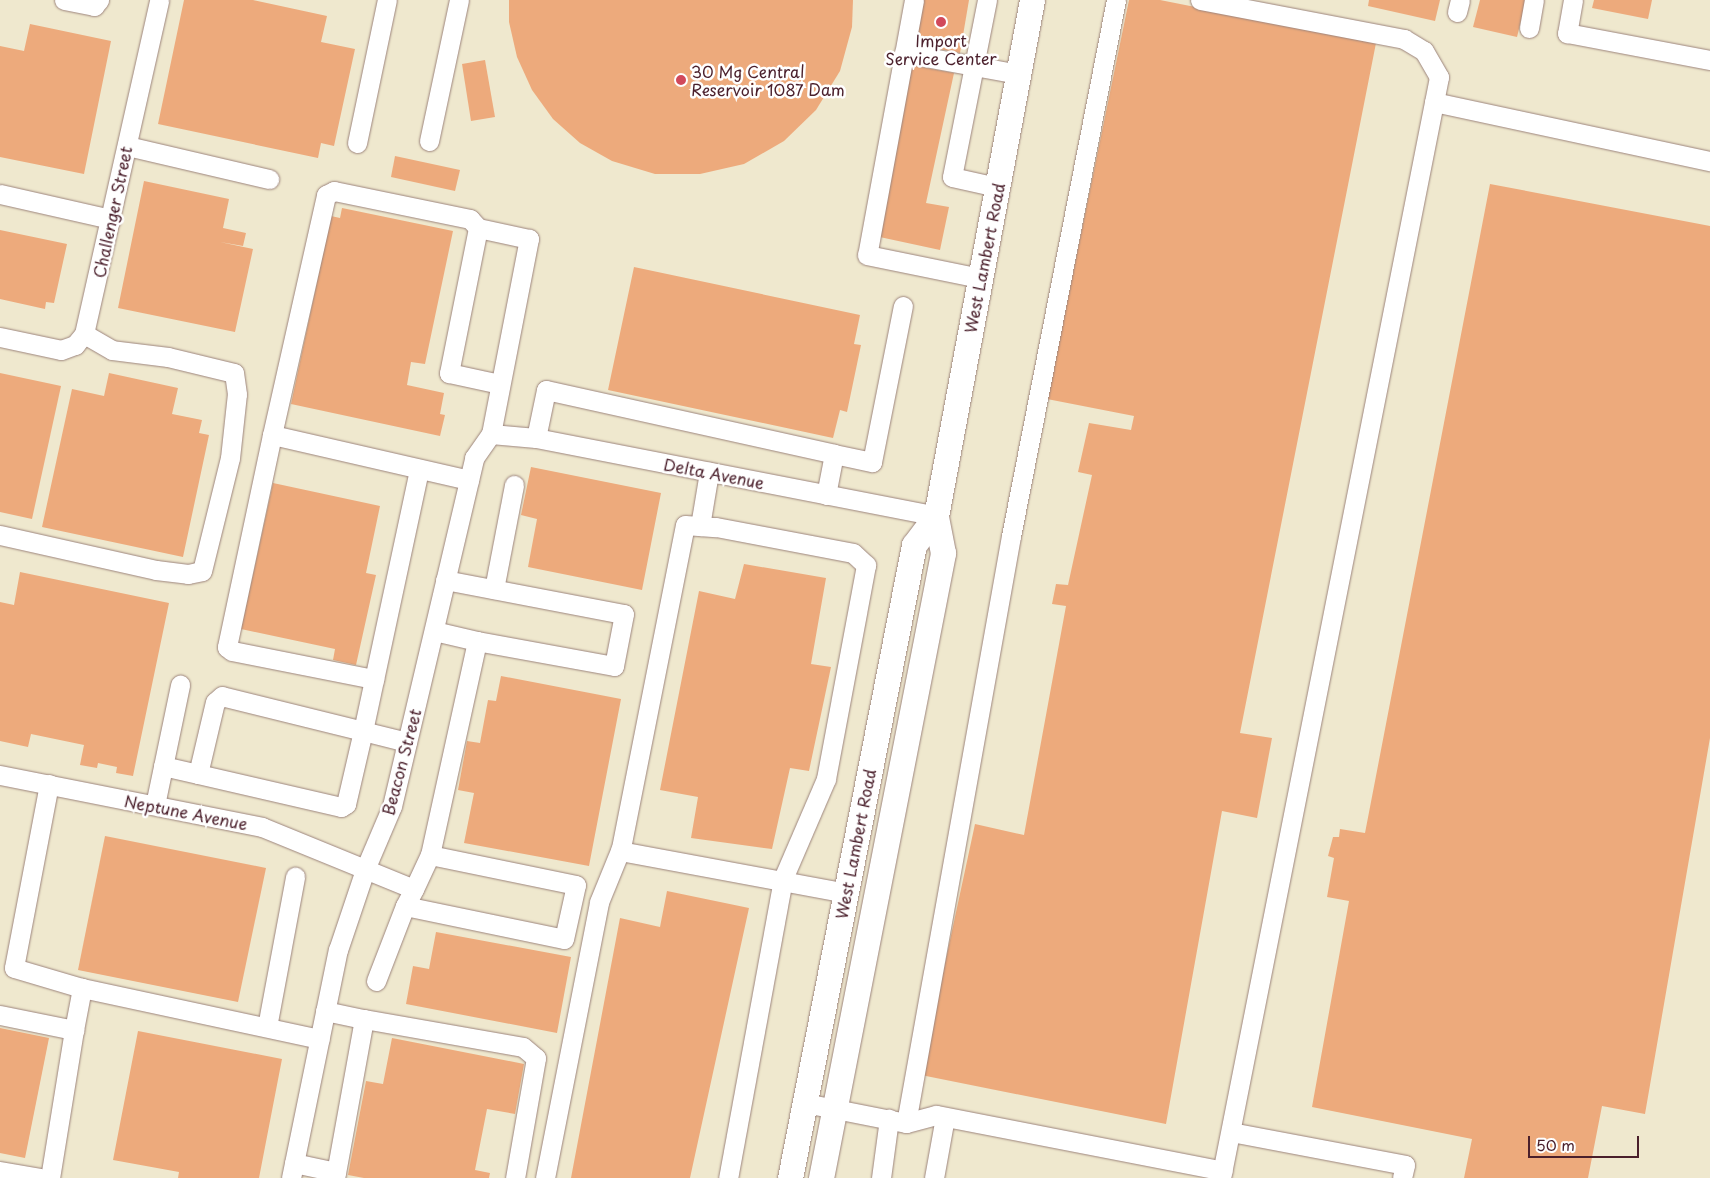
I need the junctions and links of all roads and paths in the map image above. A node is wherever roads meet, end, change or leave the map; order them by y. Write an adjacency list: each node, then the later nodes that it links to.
1 (64, 0): 2 (street)
2 (99, 0)
3 (159, 0): 21 (street, Challenger Street)
4 (387, 0): 20 (street)
5 (459, 0): 19 (street)
6 (914, 0): 14 (street)
7 (987, 0): 16 (street)
8 (1032, 0): 17 (main road, West Lambert Road)
9 (1116, 0): 77 (street)
10 (1200, 0): 18 (street)
11 (1534, 0): 13 (street)
12 (1573, 0): 15 (street)
13 (1528, 28)
14 (904, 53): 16 (street); 28 (street)
15 (1710, 60)
16 (974, 66): 17 (street); 24 (street)
17 (1018, 74): 24 (main road, West Lambert Road)
18 (1434, 102): 22 (street); 78 (street)
19 (429, 141)
20 (357, 143)
21 (127, 146): 23 (street); 26 (street, Challenger Street)
22 (1710, 161)
23 (269, 179)
24 (998, 187): 28 (main road, West Lambert Road)
25 (0, 194): 26 (street)
26 (111, 219): 30 (street, Challenger Street)
27 (478, 228): 32 (street); 32 (street); 34 (street)
28 (980, 278): 42 (main road, West Lambert Road)
29 (903, 306): 36 (street)
30 (84, 334): 31 (street); 44 (street)
31 (0, 338)
32 (500, 384): 33 (street)
33 (491, 434): 35 (street, Delta Avenue); 39 (street, Beacon Street)
34 (272, 435): 37 (street); 49 (street)
35 (536, 438): 36 (street); 38 (street, Delta Avenue)
36 (834, 454): 41 (street)
37 (418, 469): 39 (street); 49 (street)
38 (709, 472): 41 (street, Delta Avenue); 43 (street)
39 (469, 480): 45 (street, Beacon Street)
40 (514, 485): 46 (street)
41 (826, 495): 42 (street, Delta Avenue)
42 (936, 516): 64 (main road, West Lambert Road); 75 (main road, West Lambert Road)
43 (700, 526): 58 (street); 62 (street)
44 (0, 534)
45 (445, 580): 46 (street); 47 (street, Beacon Street)
46 (494, 589): 48 (street)
47 (434, 631): 48 (street); 52 (street, Beacon Street)
48 (477, 641): 59 (street)
49 (374, 679): 51 (street)
50 (180, 685): 53 (street)
51 (364, 731): 52 (street); 54 (street); 54 (street)
52 (408, 742): 60 (street, Beacon Street)
53 (163, 766): 54 (street); 57 (street)
54 (198, 774)
55 (0, 775): 56 (street, Neptune Avenue)
56 (49, 784): 57 (street, Neptune Avenue); 67 (street)
57 (155, 805): 60 (street, Neptune Avenue)
58 (620, 851): 62 (street); 86 (street)
59 (430, 855): 63 (street); 65 (street)
60 (366, 867): 63 (street, Neptune Avenue); 68 (street, Beacon Street)
61 (295, 877): 71 (street)
62 (783, 882): 64 (street); 87 (street)
63 (414, 889): 65 (street)
64 (846, 893): 74 (main road, West Lambert Road)
65 (405, 906): 66 (street)
66 (376, 981)
67 (82, 988): 71 (street); 72 (street)
68 (326, 1011): 70 (street); 73 (street, Beacon Street)
69 (0, 1015): 72 (street)
70 (364, 1019): 81 (street); 85 (street)
71 (267, 1027): 73 (street)
72 (74, 1030): 84 (street)
73 (320, 1039): 80 (street, Beacon Street)
74 (804, 1103): 75 (street); 88 (main road, West Lambert Road)
75 (833, 1109): 77 (street); 89 (main road, West Lambert Road)
76 (945, 1117): 77 (street); 82 (street); 91 (street)
77 (897, 1121): 90 (street)
78 (1231, 1132): 82 (street); 92 (street)
79 (0, 1171): 83 (street)
80 (292, 1171): 81 (street)
81 (336, 1175)
82 (1222, 1175)
83 (39, 1178)
84 (50, 1178)
85 (516, 1178)
86 (545, 1178)
87 (728, 1178)
88 (790, 1178)
89 (821, 1178)
90 (881, 1178)
91 (934, 1178)
92 (1402, 1178)

